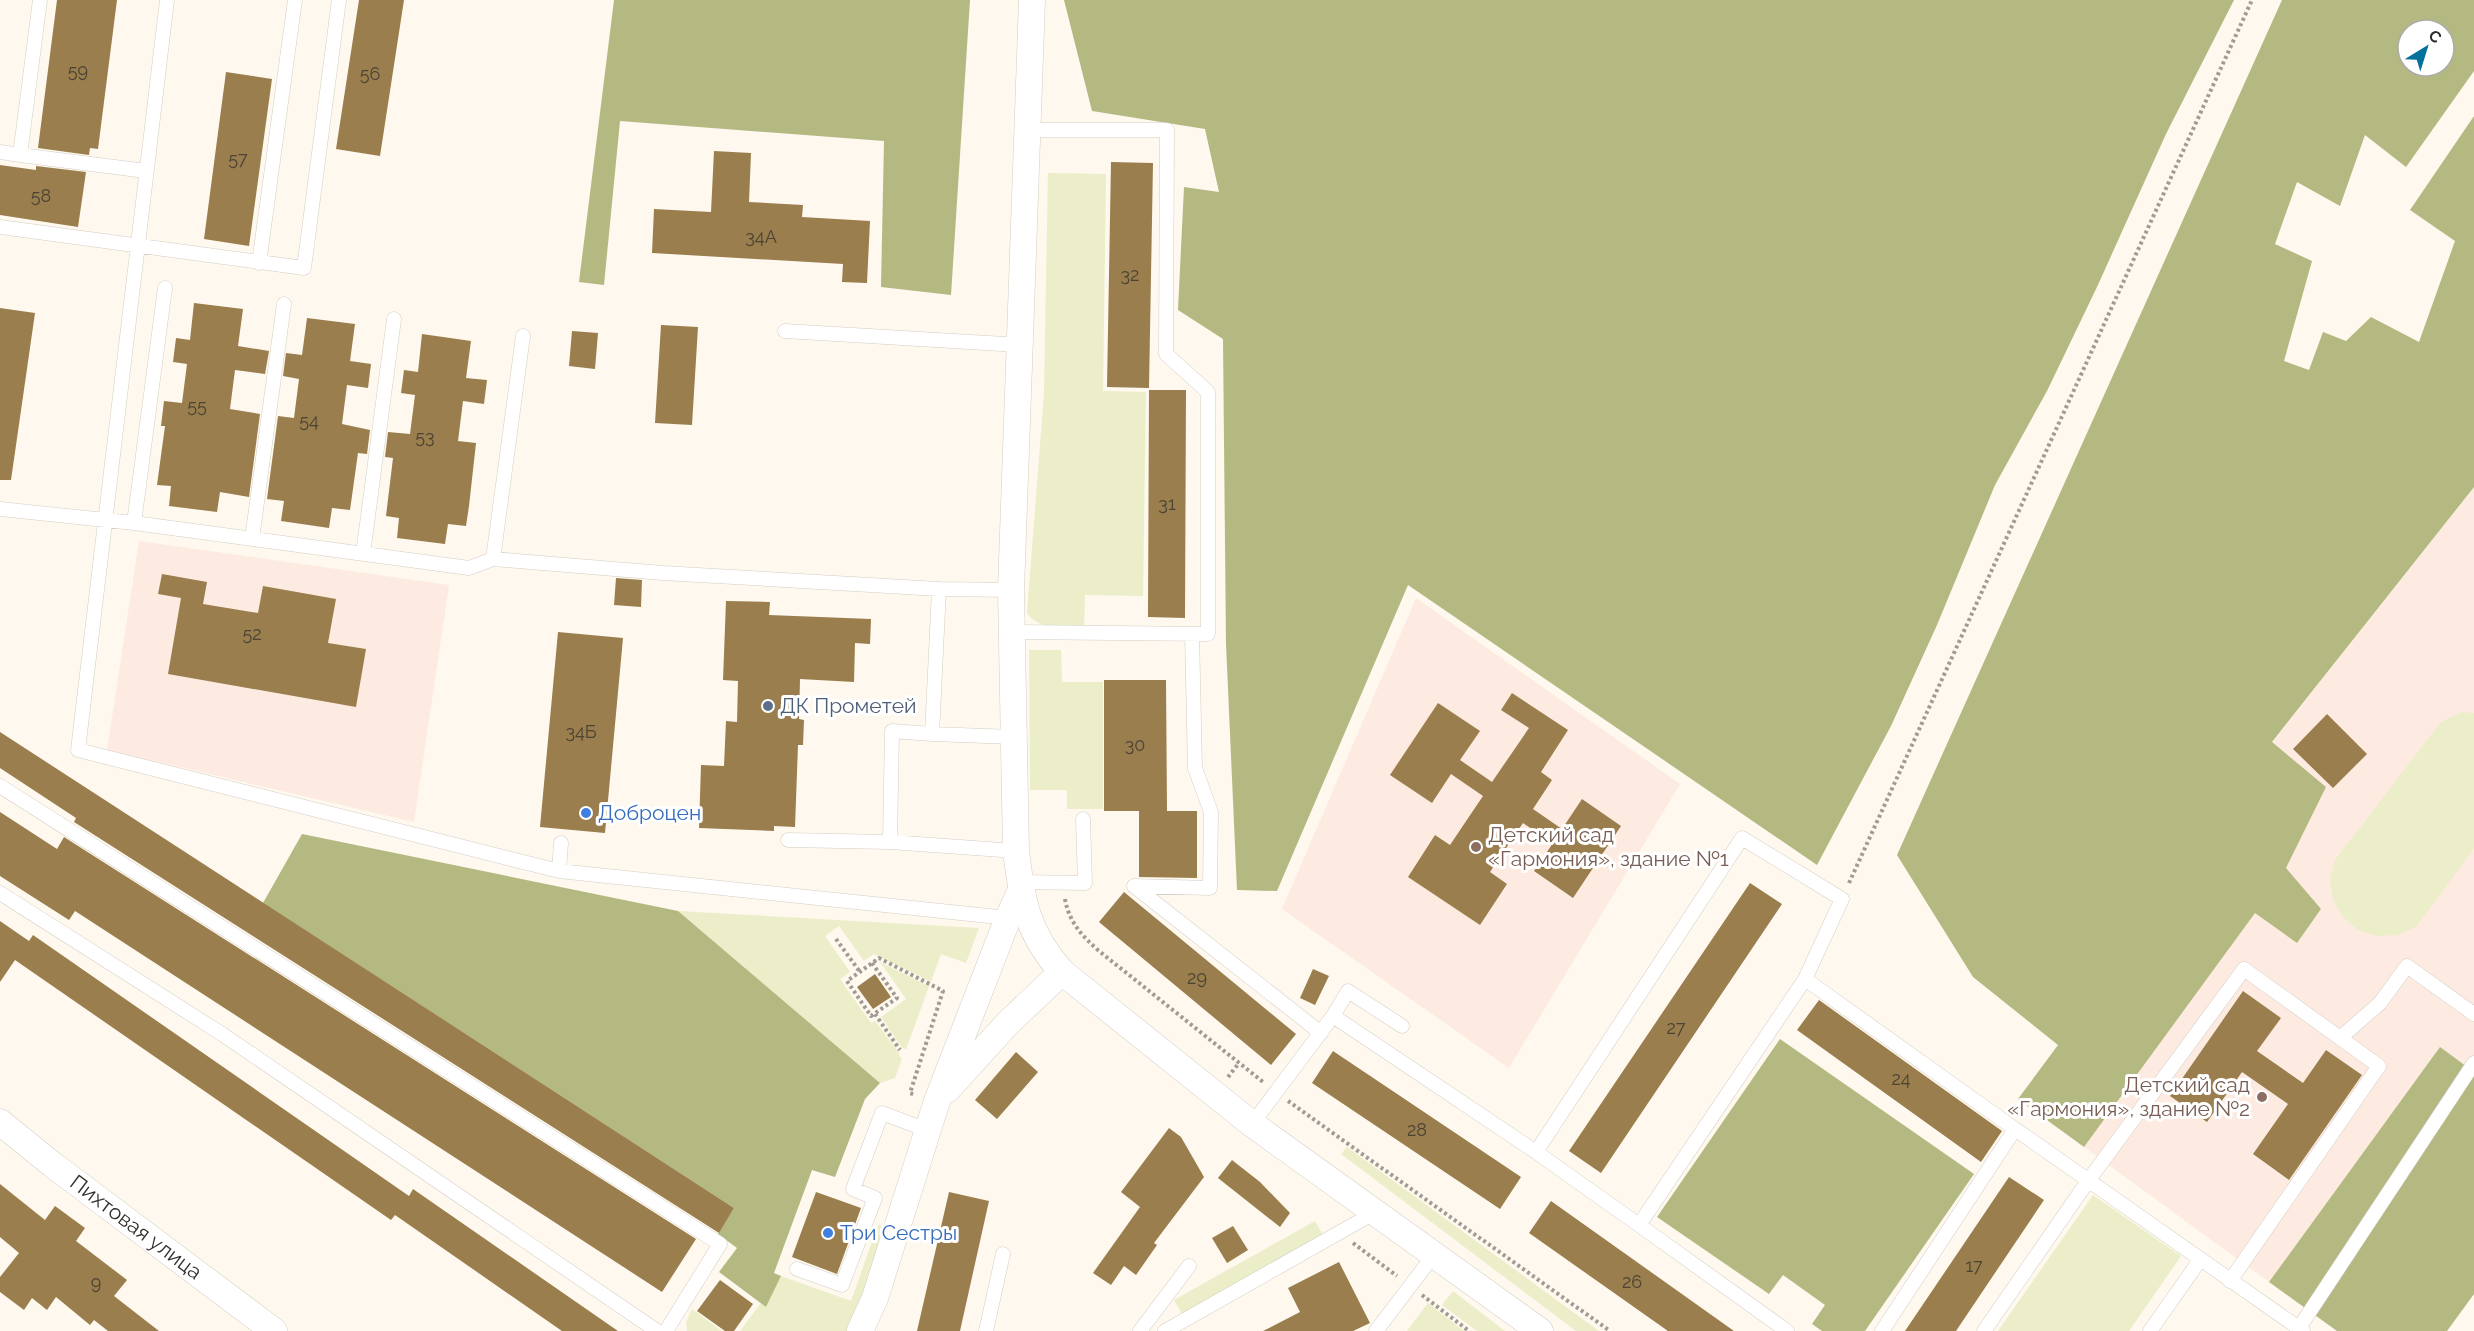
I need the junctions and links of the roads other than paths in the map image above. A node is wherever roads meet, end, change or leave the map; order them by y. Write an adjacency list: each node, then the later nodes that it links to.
1 (40, 0): 8 (lane)
2 (167, 0): 9 (lane)
3 (295, 0): 12 (lane)
4 (339, 0): 12 (lane)
5 (1032, 0): 6 (street)
6 (1028, 130): 18 (street); 28 (lane)
7 (0, 152): 8 (lane)
8 (20, 155): 9 (lane)
9 (146, 171): 11 (lane)
10 (0, 227): 11 (lane)
11 (137, 246): 12 (lane); 20 (lane)
12 (259, 263)
13 (165, 288): 21 (lane)
14 (284, 304): 22 (lane)
15 (394, 319): 23 (lane)
16 (785, 331): 18 (lane)
17 (523, 336): 24 (lane)
18 (1020, 345): 26 (street)
19 (0, 509): 20 (lane)
20 (104, 521): 21 (lane); 37 (lane)
21 (134, 523): 22 (lane)
22 (252, 539): 23 (lane)
23 (363, 554): 24 (lane)
24 (493, 559): 25 (lane)
25 (939, 589): 26 (lane); 29 (lane)
26 (1011, 590): 27 (street)
27 (1012, 632): 28 (lane); 30 (street)
28 (1192, 634): 46 (lane)
29 (932, 734): 30 (lane); 34 (lane)
30 (1014, 737): 36 (street)
31 (0, 786): 67 (lane)
32 (1083, 819): 38 (lane)
33 (788, 840): 34 (lane)
34 (890, 842): 36 (lane)
35 (561, 843): 37 (lane)
36 (1016, 851): 38 (street)
37 (559, 871): 40 (lane)
38 (1021, 886): 40 (street); 41 (street)
39 (0, 893): 66 (lane)
40 (1008, 918): 49 (street)
41 (1062, 972): 49 (street); 51 (street)
42 (1805, 979): 52 (lane); 54 (lane); 57 (lane)
43 (2474, 1014): 47 (lane)
44 (1333, 1016): 45 (lane); 46 (lane); 54 (lane)
45 (1402, 1026)
46 (1320, 1034): 51 (lane)
47 (2340, 1038): 55 (lane); 63 (lane)
48 (2474, 1063): 64 (lane)
49 (936, 1101): 53 (street)
50 (0, 1122): 65 (street, Пихтовая улица)
51 (1252, 1124): 56 (street)
52 (2015, 1129): 55 (lane); 75 (lane)
53 (927, 1130): 62 (lane); 68 (street)
54 (1536, 1152): 57 (lane)
55 (2088, 1181): 60 (lane); 76 (lane)
56 (1374, 1213): 59 (street); 71 (lane)
57 (1639, 1225): 74 (lane)
58 (1003, 1254): 69 (lane)
59 (1434, 1256): 72 (lane); 73 (street)
60 (2200, 1260): 63 (lane); 77 (lane)
61 (1189, 1266): 70 (lane)
62 (798, 1269)
63 (2230, 1281): 64 (lane)
64 (2299, 1330)
65 (274, 1331)
66 (657, 1331)
67 (666, 1331)
68 (860, 1331)
69 (986, 1331)
70 (1140, 1331)
71 (1165, 1331)
72 (1376, 1331)
73 (1540, 1331)
74 (1787, 1331)
75 (1882, 1331)
76 (1984, 1331)
77 (2150, 1331)

